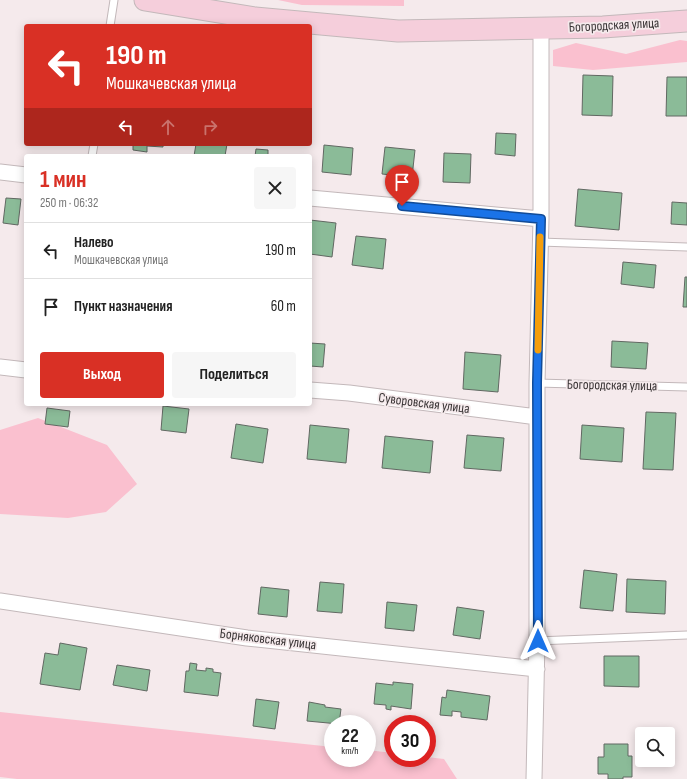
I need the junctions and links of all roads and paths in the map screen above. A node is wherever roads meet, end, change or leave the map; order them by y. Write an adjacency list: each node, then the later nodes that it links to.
1 (114, 0): 4 (lane)
2 (145, 0): 5 (street, Богородская улица)
3 (687, 21): 5 (street, Богородская улица)
4 (110, 24)
5 (541, 28): 9 (street)
6 (0, 172): 7 (street)
7 (24, 175)
8 (312, 198): 9 (street)
9 (541, 219): 10 (street)
10 (540, 242): 11 (lane); 14 (street)
11 (687, 247)
12 (0, 366): 13 (street)
13 (24, 370)
14 (537, 383): 15 (lane, Богородская улица); 17 (street)
15 (687, 387)
16 (312, 390): 17 (street, Суворовская улица)
17 (537, 417): 20 (street)
18 (0, 601): 21 (street, Борняковская улица)
19 (687, 635): 20 (lane)
20 (538, 641): 21 (street)
21 (537, 669): 22 (street)
22 (534, 779)

